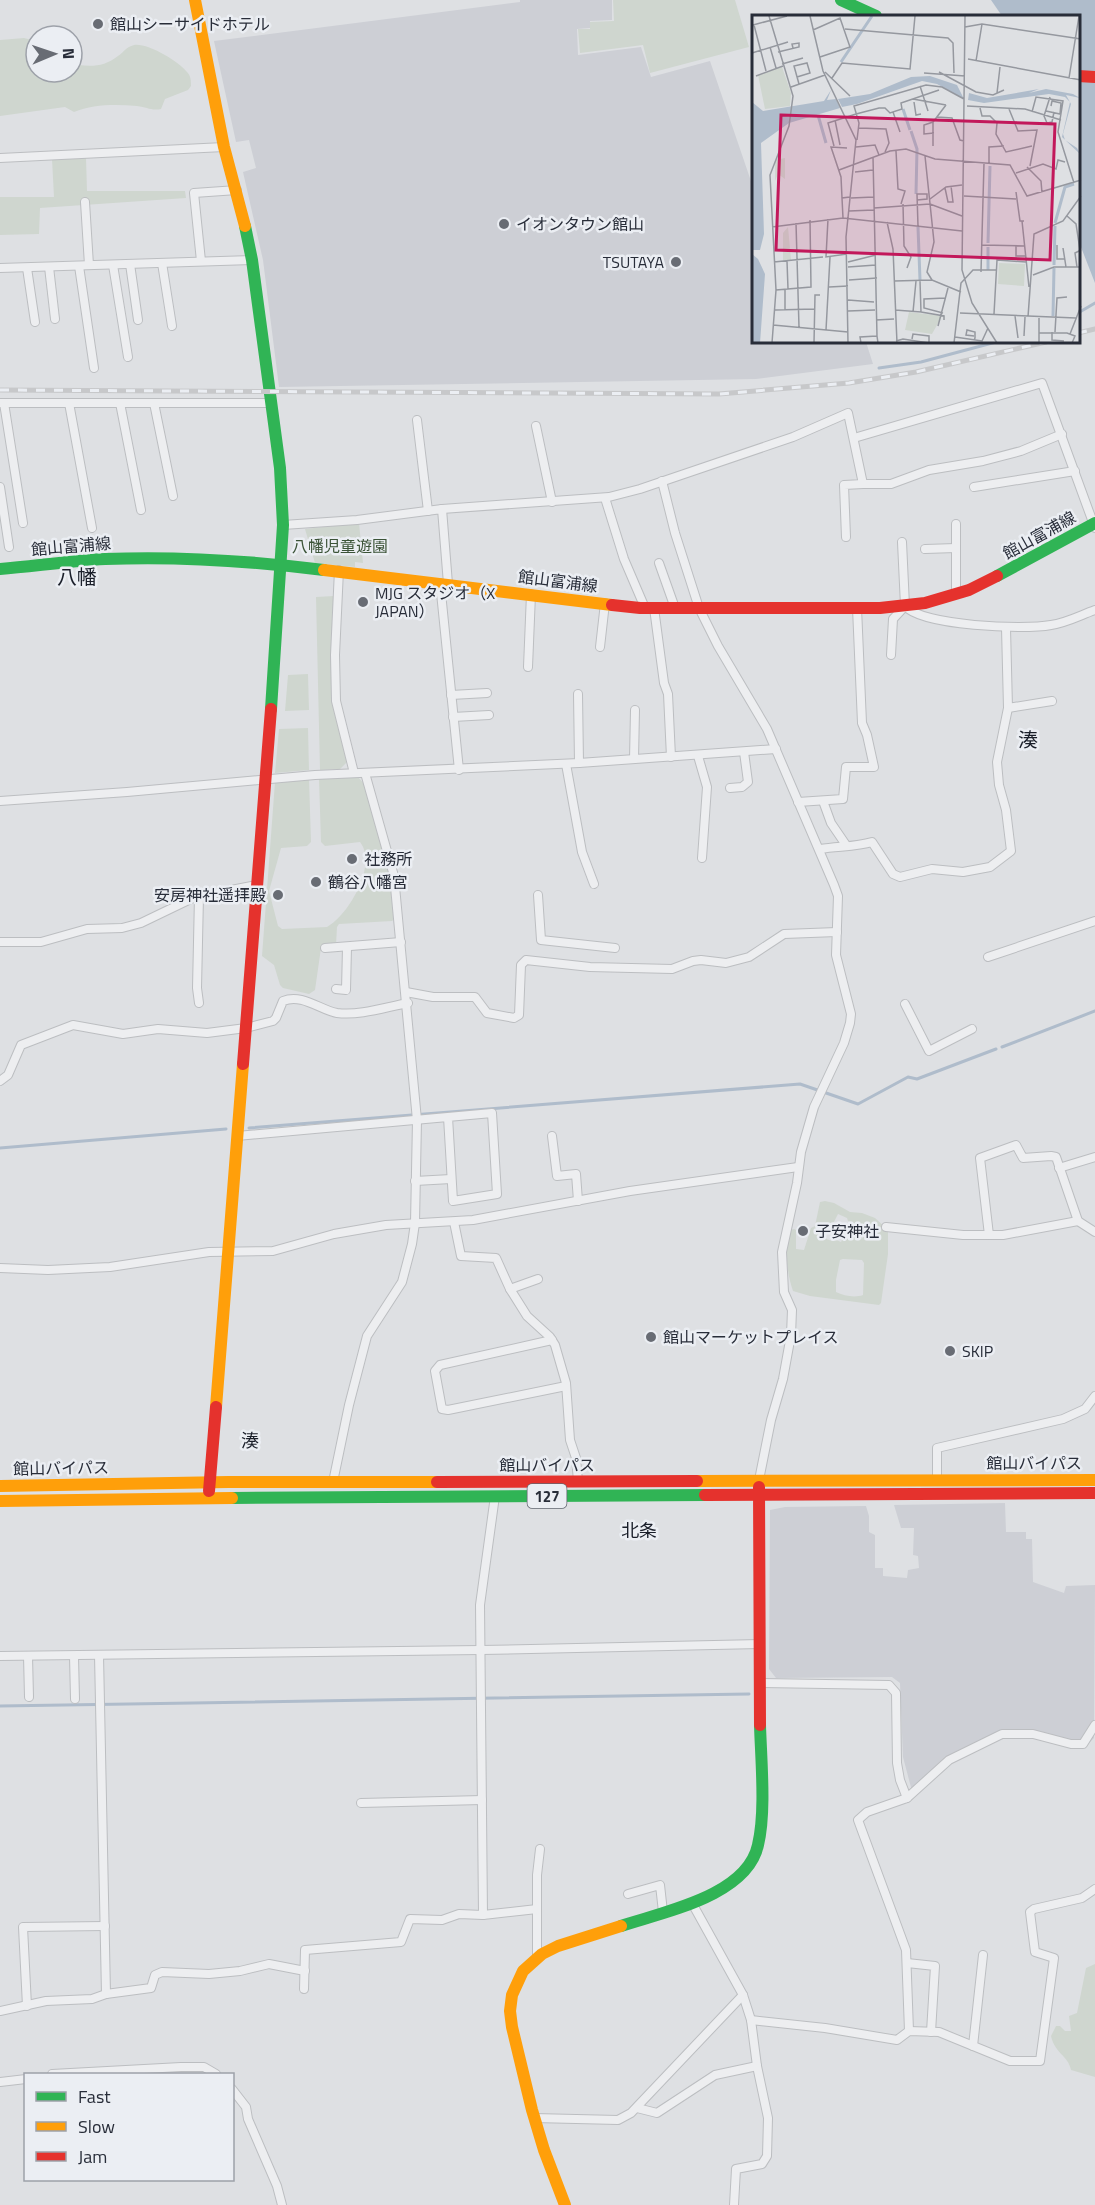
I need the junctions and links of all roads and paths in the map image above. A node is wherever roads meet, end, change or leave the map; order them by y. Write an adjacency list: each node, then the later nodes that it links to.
1 (195, 0): 6 (main road)
2 (841, 0): 3 (main road)
3 (874, 15)
4 (1080, 76): 5 (main road)
5 (1095, 77)
6 (224, 147): 7 (street); 8 (main road)
7 (0, 158)
8 (237, 190): 10 (main road); 11 (street)
9 (85, 202): 14 (street)
10 (252, 260): 11 (street); 30 (main road)
11 (201, 261): 12 (street)
12 (162, 263): 13 (street); 23 (street)
13 (130, 264): 15 (street); 21 (street)
14 (89, 265): 15 (street); 16 (street)
15 (113, 265): 24 (street)
16 (79, 266): 17 (street); 25 (street)
17 (49, 267): 19 (street); 20 (street)
18 (0, 268): 19 (street)
19 (27, 268): 22 (street)
20 (55, 319)
21 (138, 320)
22 (35, 322)
23 (172, 326)
24 (128, 357)
25 (94, 368)
26 (2, 403): 27 (street); 46 (street)
27 (69, 403): 28 (street); 50 (street)
28 (120, 403): 29 (street); 43 (street)
29 (154, 403): 30 (street); 40 (street)
30 (270, 403): 48 (main road)
31 (417, 420): 45 (street)
32 (536, 426): 42 (street)
33 (1062, 434): 34 (street); 35 (street); 37 (street)
34 (854, 438): 36 (street); 37 (street)
35 (1075, 471): 39 (street); 49 (street)
36 (662, 481): 41 (street); 67 (street)
37 (863, 484): 51 (street)
38 (0, 487): 53 (street)
39 (974, 487)
40 (173, 496)
41 (605, 498): 42 (street); 65 (street)
42 (552, 502): 44 (street)
43 (141, 510)
44 (442, 510): 45 (street); 60 (street)
45 (428, 511): 48 (street)
46 (23, 523)
47 (956, 524): 54 (street)
48 (283, 525): 57 (main road)
49 (1094, 525): 62 (main road, 館山富浦線)
50 (92, 528)
51 (846, 537)
52 (902, 542): 64 (street)
53 (9, 547)
54 (956, 548): 55 (street); 62 (street)
55 (925, 549)
56 (659, 563): 66 (street)
57 (279, 564): 58 (main road, 館山富浦線); 59 (main road, 館山富浦線); 92 (main road)
58 (0, 570)
59 (339, 570): 60 (main road, 館山富浦線); 90 (street)
60 (444, 584): 61 (main road, 館山富浦線); 76 (street)
61 (531, 594): 63 (main road, 館山富浦線); 73 (street)
62 (956, 594): 64 (main road, 館山富浦線)
63 (605, 603): 65 (main road, 館山富浦線); 71 (street)
64 (904, 606): 68 (main road, 館山富浦線); 70 (street); 72 (street)
65 (649, 608): 66 (main road, 館山富浦線); 85 (street)
66 (675, 608): 67 (main road, 館山富浦線)
67 (699, 608): 68 (main road, 館山富浦線); 82 (street)
68 (857, 608): 95 (street)
69 (1094, 612): 70 (street)
70 (1006, 628): 78 (street)
71 (600, 647)
72 (891, 655)
73 (528, 667)
74 (487, 693): 76 (street)
75 (578, 694): 87 (street)
76 (451, 695): 81 (street)
77 (1052, 701): 78 (street)
78 (1008, 708): 97 (street)
79 (635, 710): 86 (street)
80 (489, 715): 81 (street)
81 (453, 717): 89 (street)
82 (776, 749): 83 (street); 96 (street)
83 (744, 752): 84 (street); 93 (street)
84 (698, 756): 85 (street); 99 (street)
85 (671, 757): 86 (street)
86 (634, 759): 87 (street)
87 (579, 763): 88 (street)
88 (566, 764): 89 (street); 100 (street)
89 (459, 770): 91 (street)
90 (354, 773): 91 (street); 92 (street)
91 (365, 773): 107 (street)
92 (266, 779): 94 (street); 101 (main road)
93 (730, 788)
94 (0, 801)
95 (823, 801): 96 (street); 97 (street)
96 (798, 802): 98 (street)
97 (846, 845): 98 (street)
98 (820, 849): 105 (street)
99 (702, 858)
100 (594, 884)
101 (257, 885): 103 (street); 117 (main road)
102 (537, 895): 110 (street)
103 (199, 897): 106 (street); 114 (street)
104 (1095, 921): 111 (street)
105 (837, 932): 113 (street); 125 (street)
106 (0, 942)
107 (401, 942): 108 (street); 113 (street)
108 (347, 947): 109 (street); 112 (street)
109 (325, 948)
110 (615, 948)
111 (988, 957)
112 (336, 989)
113 (406, 992): 115 (street)
114 (199, 1003)
115 (408, 1003): 117 (street); 120 (street)
116 (905, 1004): 118 (street)
117 (246, 1028): 119 (street); 122 (main road)
118 (972, 1029)
119 (0, 1082)
120 (417, 1116): 121 (street); 122 (street); 128 (street)
121 (448, 1117): 127 (street); 127 (street)
122 (237, 1136): 136 (main road)
123 (552, 1136): 129 (street)
124 (1095, 1157): 126 (street)
125 (798, 1167): 129 (street); 144 (street)
126 (1059, 1168): 130 (street); 135 (street)
127 (451, 1179): 128 (street)
128 (415, 1181): 132 (street)
129 (578, 1201): 131 (street)
130 (1078, 1221): 134 (street); 135 (street)
131 (454, 1222): 132 (street); 139 (street)
132 (415, 1223): 136 (street); 147 (street)
133 (886, 1227): 135 (street)
134 (1095, 1232)
135 (989, 1235)
136 (227, 1251): 137 (street); 148 (main road)
137 (0, 1268)
138 (538, 1279): 139 (street)
139 (510, 1288): 140 (street)
140 (552, 1340): 141 (street); 141 (street)
141 (566, 1386): 146 (street)
142 (1095, 1396): 143 (street)
143 (937, 1479): 144 (main road, 館山バイパス / 127); 145 (main road, 館山バイパス / 127)
144 (759, 1480): 146 (main road, 館山バイパス / 127); 152 (main road)
145 (1095, 1480)
146 (578, 1481): 147 (main road, 館山バイパス / 127)
147 (333, 1482): 148 (main road, 館山バイパス / 127)
148 (209, 1483): 149 (main road, 館山バイパス / 127); 153 (main road)
149 (0, 1486)
150 (1095, 1493): 152 (main road, 館山バイパス / 127)
151 (495, 1496): 152 (main road, 館山バイパス / 127); 153 (main road, 館山バイパス / 127); 156 (street)
152 (760, 1496): 155 (main road)
153 (209, 1498): 154 (main road, 館山バイパス / 127)
154 (0, 1501)
155 (760, 1644): 156 (street); 161 (main road)
156 (481, 1650): 157 (street); 166 (street)
157 (99, 1655): 160 (street); 175 (street)
158 (0, 1656): 159 (street)
159 (28, 1656): 160 (street); 162 (street)
160 (74, 1656): 163 (street)
161 (759, 1683): 165 (street); 171 (main road)
162 (29, 1697)
163 (75, 1699)
164 (1095, 1725): 165 (street)
165 (907, 1798): 178 (street)
166 (482, 1800): 167 (street); 174 (street)
167 (361, 1803)
168 (540, 1849): 172 (street)
169 (1095, 1889): 188 (street)
170 (628, 1894): 173 (street)
171 (692, 1903): 173 (main road); 182 (street)
172 (537, 1909): 174 (street); 177 (street)
173 (663, 1912): 177 (main road)
174 (483, 1915): 179 (street)
175 (105, 1926): 181 (street); 183 (street)
176 (984, 1955): 188 (street)
177 (537, 1957): 196 (main road)
178 (907, 1963): 186 (street); 187 (street)
179 (305, 1971): 180 (street); 181 (street)
180 (304, 1989)
181 (106, 1994): 183 (street)
182 (743, 1995): 185 (street); 195 (street)
183 (27, 2006): 184 (street)
184 (0, 2010)
185 (751, 2020): 186 (street); 189 (street)
186 (909, 2031): 187 (street)
187 (931, 2032): 188 (street)
188 (973, 2046)
189 (757, 2066): 195 (street); 199 (street)
190 (70, 2073): 191 (street)
191 (214, 2073)
192 (24, 2079): 193 (street)
193 (0, 2082)
194 (234, 2092): 197 (street)
195 (637, 2108): 196 (street)
196 (534, 2118): 198 (main road)
197 (282, 2205)
198 (565, 2205)
199 (734, 2205)

